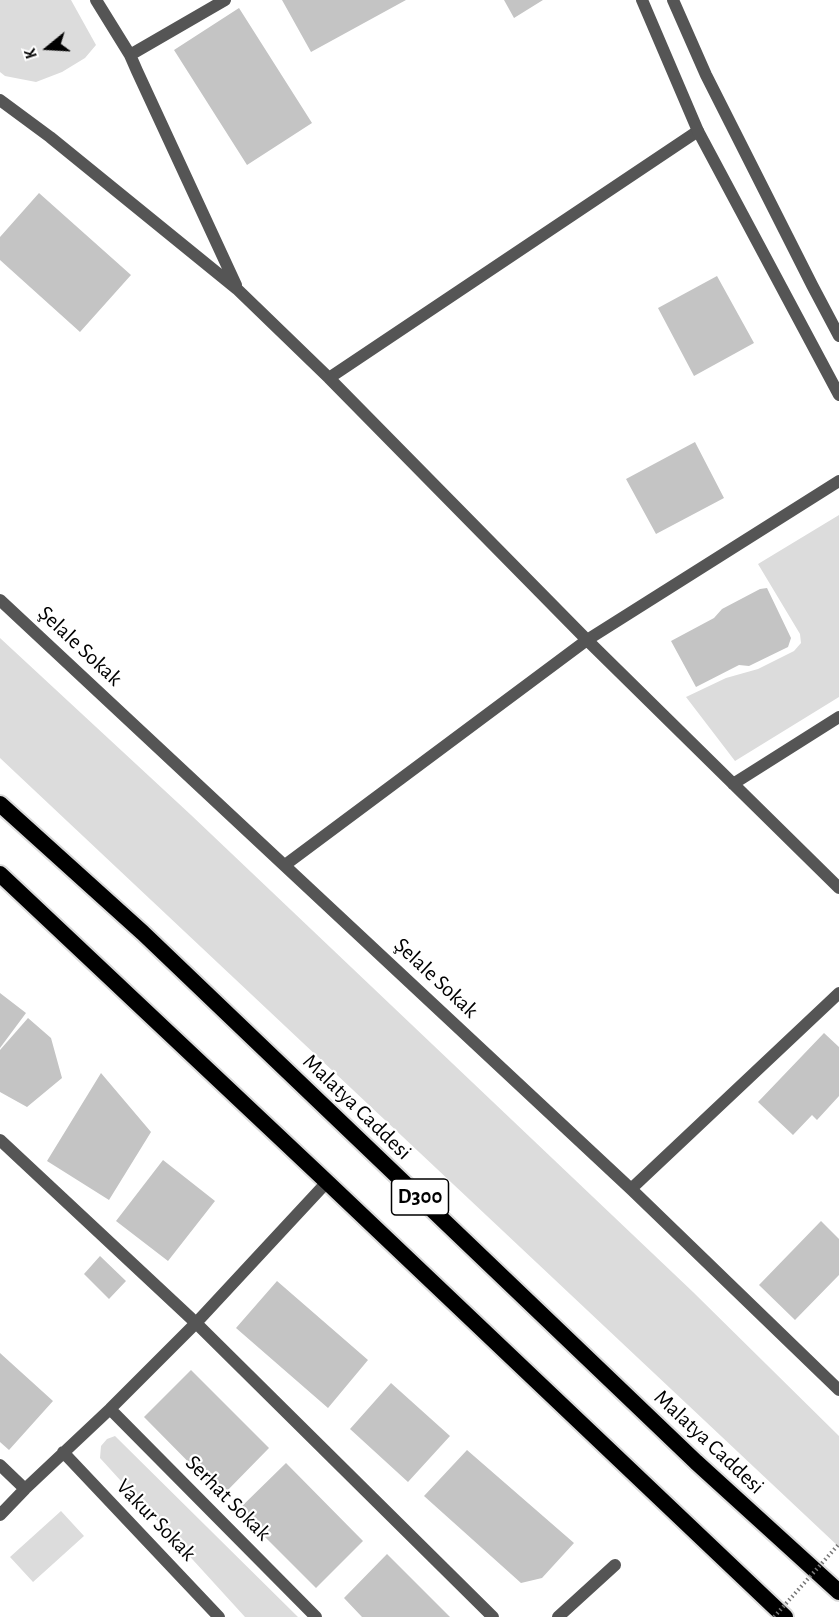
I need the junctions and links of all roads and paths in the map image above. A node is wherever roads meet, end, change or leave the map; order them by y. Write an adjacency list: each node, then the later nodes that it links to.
1 (96, 0): 5 (street)
2 (225, 0): 5 (street)
3 (642, 0): 7 (street)
4 (673, 0): 9 (street)
5 (130, 55): 8 (street)
6 (0, 100): 8 (street)
7 (698, 131): 10 (street); 11 (street)
8 (237, 289): 10 (street)
9 (839, 336)
10 (329, 378): 14 (street)
11 (839, 395)
12 (839, 481): 14 (street)
13 (0, 600): 18 (street, Şelale Sokak)
14 (587, 640): 16 (street); 18 (street)
15 (839, 717): 16 (street)
16 (733, 784): 20 (street)
17 (0, 804): 34 (highway, Malatya Caddesi / D300)
18 (285, 865): 24 (street, Şelale Sokak)
19 (0, 874): 23 (highway, D300)
20 (839, 888)
21 (839, 993): 24 (street)
22 (0, 1140): 25 (street)
23 (327, 1182): 25 (street); 40 (highway, D300)
24 (631, 1189): 26 (street, Şelale Sokak)
25 (196, 1323): 27 (street); 37 (street)
26 (839, 1390)
27 (110, 1408): 28 (street); 36 (street, Serhat Sokak)
28 (63, 1452): 30 (street); 35 (street, Vakur Sokak)
29 (0, 1465): 30 (street)
30 (25, 1489): 31 (street)
31 (0, 1515)
32 (839, 1544): 39 (path, bridge)
33 (615, 1565): 38 (street)
34 (839, 1592)
35 (219, 1617)
36 (316, 1617)
37 (493, 1617)
38 (558, 1617)
39 (774, 1617)
40 (785, 1617)

